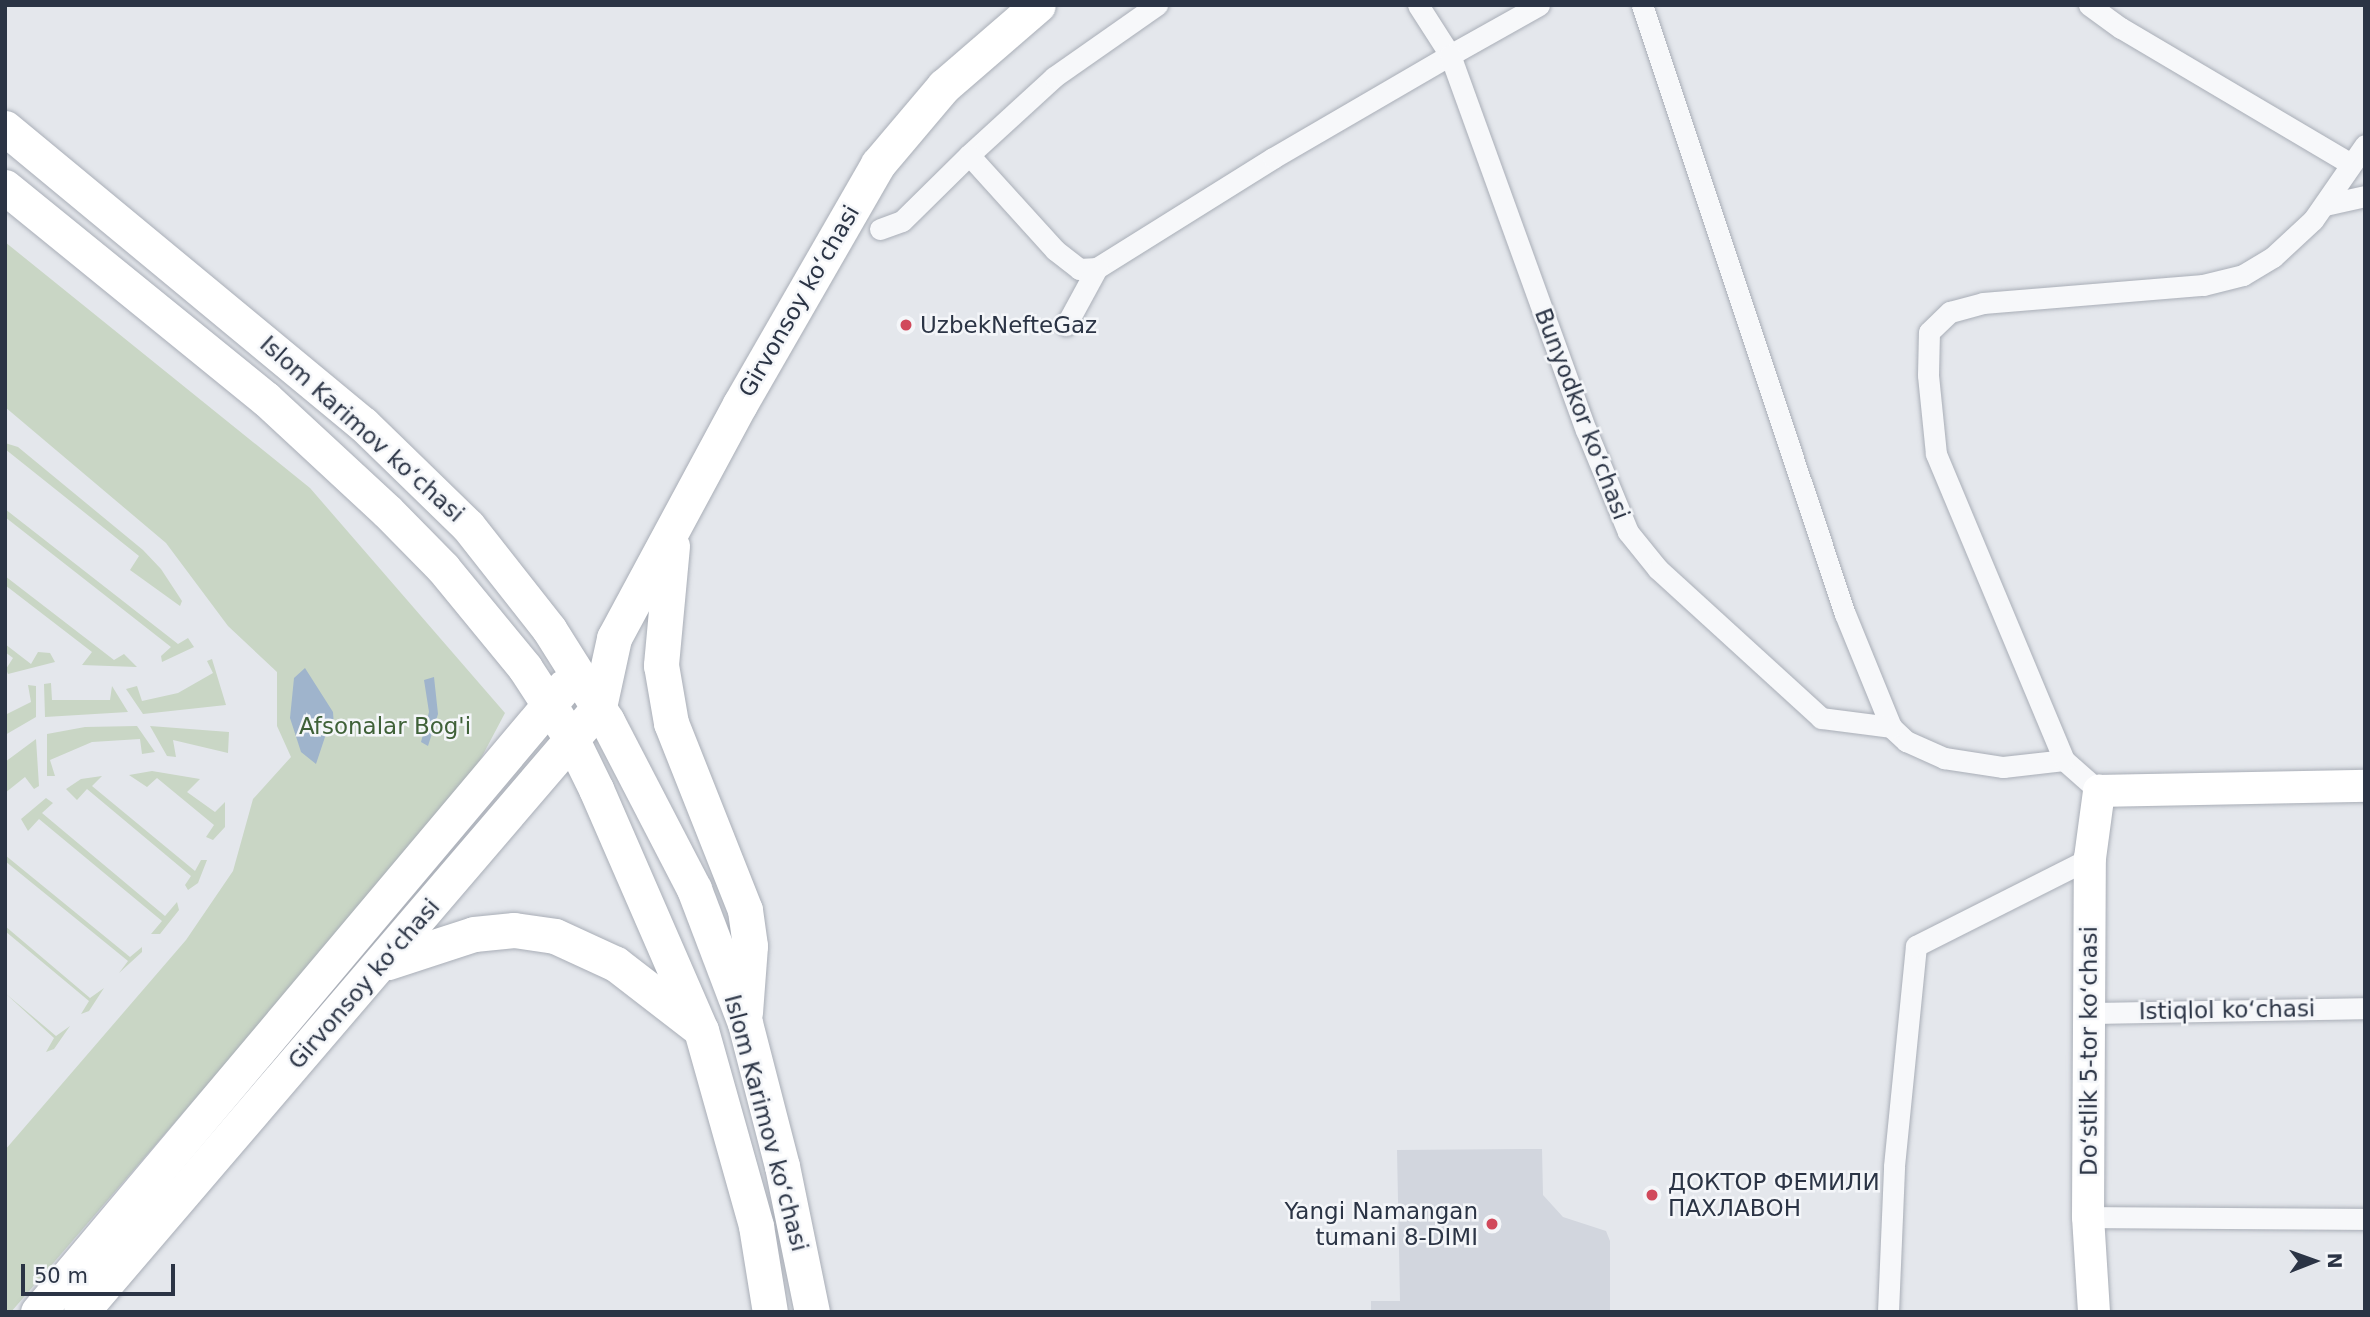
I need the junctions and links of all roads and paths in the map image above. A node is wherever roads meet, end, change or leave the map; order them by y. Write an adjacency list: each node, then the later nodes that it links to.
1 (1038, 5): 18 (main road, Girvonsoy koʻchasi)
2 (1157, 5): 10 (street)
3 (1418, 5): 7 (street, Bunyodkor koʻchasi)
4 (1539, 5): 7 (street)
5 (1642, 5): 23 (street)
6 (2090, 5): 11 (street)
7 (1450, 55): 16 (street); 23 (street, Bunyodkor koʻchasi)
8 (5, 128): 20 (main road, Islom Karimov koʻchasi)
9 (2365, 145): 11 (street)
10 (969, 155): 15 (street); 16 (street)
11 (2349, 163): 14 (street)
12 (5, 187): 21 (main road, Islom Karimov koʻchasi)
13 (2365, 196): 14 (street)
14 (2325, 205): 25 (street)
15 (880, 229)
16 (1097, 268): 17 (street)
17 (1066, 325)
18 (674, 526): 19 (main road, Girvonsoy koʻchasi); 32 (main road)
19 (614, 638): 20 (main road, Girvonsoy koʻchasi); 22 (main road, Girvonsoy koʻchasi)
20 (576, 671): 21 (main road, Girvonsoy koʻchasi); 22 (main road, Islom Karimov koʻchasi)
21 (550, 706): 24 (main road, Islom Karimov koʻchasi); 36 (main road, Girvonsoy koʻchasi)
22 (599, 707): 24 (main road, Girvonsoy koʻchasi); 32 (main road, Islom Karimov koʻchasi)
23 (1891, 727): 25 (street, Bunyodkor koʻchasi)
24 (572, 740): 29 (main road, Girvonsoy koʻchasi); 33 (main road, Islom Karimov koʻchasi)
25 (2064, 760): 27 (street)
26 (2365, 786): 27 (street)
27 (2099, 791): 28 (street, Doʻstlik 5-tor koʻchasi)
28 (2090, 858): 31 (street, Doʻstlik 5-tor koʻchasi); 40 (street)
29 (382, 965): 33 (main road); 37 (main road, Girvonsoy koʻchasi)
30 (2365, 1008): 31 (street, Istiqlol ko‘chasi)
31 (2089, 1013): 34 (street, Doʻstlik 5-tor koʻchasi)
32 (745, 1023): 39 (main road, Islom Karimov koʻchasi)
33 (701, 1030): 38 (main road, Islom Karimov koʻchasi)
34 (2088, 1217): 35 (street); 41 (street, Doʻstlik 5-tor koʻchasi)
35 (2365, 1219)
36 (38, 1312)
37 (81, 1312)
38 (770, 1312)
39 (812, 1312)
40 (1888, 1312)
41 (2094, 1312)

